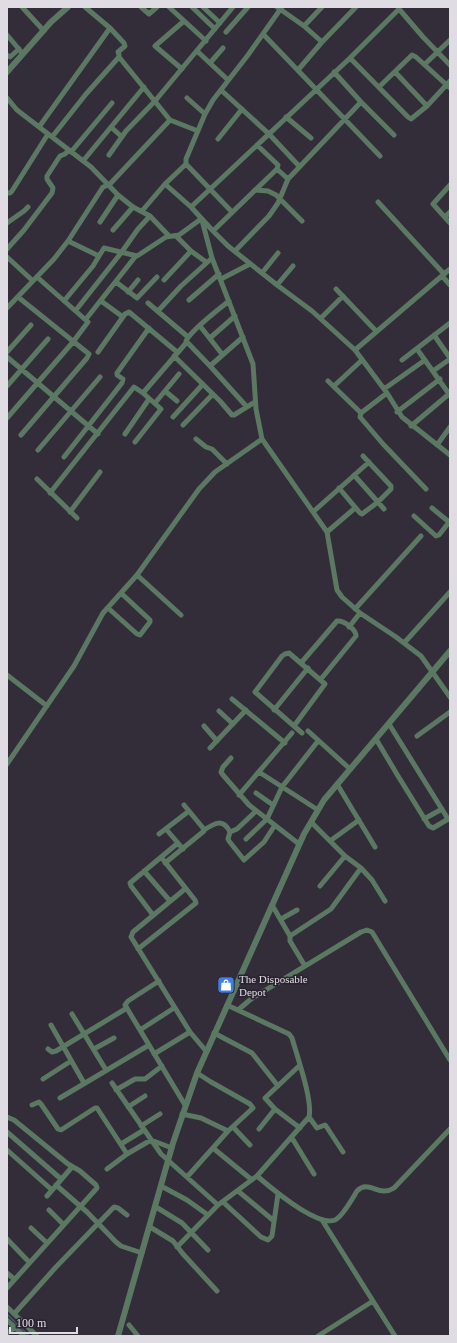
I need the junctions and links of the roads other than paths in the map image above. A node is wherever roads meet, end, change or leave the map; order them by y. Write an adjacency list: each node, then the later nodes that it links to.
1 (22, 7): 20 (street)
2 (68, 7): 20 (street)
3 (85, 7): 18 (street)
4 (141, 7): 5 (street)
5 (157, 7)
6 (170, 7): 15 (street)
7 (192, 7): 19 (street)
8 (203, 7): 16 (street)
9 (233, 7): 16 (street)
10 (248, 7): 21 (street)
11 (322, 7): 17 (street)
12 (356, 7): 26 (street)
13 (280, 8): 17 (street); 22 (street)
14 (400, 8): 30 (street); 34 (street)
15 (184, 21): 25 (street); 38 (street)
16 (220, 23): 19 (street)
17 (304, 26): 26 (street)
18 (110, 28): 33 (street); 62 (street)
19 (215, 29): 25 (street)
20 (44, 30): 31 (street)
21 (226, 32)
22 (263, 34): 39 (street); 43 (street)
23 (7, 35): 28 (street)
24 (450, 40): 30 (street)
25 (206, 41): 29 (street)
26 (322, 42): 39 (street)
27 (223, 48): 35 (street)
28 (19, 49): 31 (street); 32 (street)
29 (197, 51): 35 (street); 38 (street)
30 (437, 52): 36 (street); 37 (street)
31 (23, 54): 40 (street)
32 (7, 55)
33 (119, 57): 45 (street); 67 (street)
34 (350, 58): 41 (street); 46 (street)
35 (210, 63): 43 (street)
36 (424, 64): 42 (street); 44 (street)
37 (450, 65)
38 (182, 69): 51 (street)
39 (298, 70): 48 (street)
40 (7, 72)
41 (334, 72): 48 (street); 52 (street)
42 (395, 72): 46 (street); 55 (street)
43 (228, 80): 47 (street)
44 (449, 84): 55 (street)
45 (144, 87): 51 (street); 63 (street)
46 (379, 87): 55 (street)
47 (221, 90): 56 (street); 58 (street)
48 (316, 90): 59 (street); 60 (street)
49 (7, 98): 54 (street)
50 (187, 98): 58 (street)
51 (155, 101): 61 (street); 68 (street)
52 (361, 102): 60 (street); 66 (street)
53 (112, 103): 72 (street)
54 (12, 104): 57 (street); 62 (street)
55 (427, 106)
56 (242, 109): 65 (street); 70 (street)
57 (7, 110)
58 (205, 114): 64 (street)
59 (286, 118): 65 (street); 69 (street)
60 (345, 118): 74 (street); 77 (street)
61 (170, 120): 64 (street); 82 (street)
62 (39, 127): 67 (street)
63 (111, 127): 68 (street); 75 (street)
64 (198, 130): 76 (street)
65 (269, 134): 71 (street); 77 (street)
66 (394, 135)
67 (50, 136): 72 (street); 85 (street)
68 (122, 137): 73 (street)
69 (311, 138)
70 (218, 139)
71 (257, 145): 78 (street); 83 (street)
72 (70, 151): 75 (street); 107 (street)
73 (109, 155)
74 (380, 156)
75 (83, 161): 82 (street)
76 (186, 164): 80 (street); 83 (street)
77 (299, 166): 79 (street)
78 (277, 169): 79 (street); 84 (street)
79 (288, 179): 87 (street)
80 (165, 184): 91 (street); 92 (street)
81 (450, 185): 96 (street)
82 (109, 186): 86 (street); 106 (street)
83 (209, 190): 91 (street); 93 (street)
84 (255, 190): 87 (street); 93 (street)
85 (7, 193)
86 (118, 195): 90 (street); 99 (street)
87 (280, 198): 98 (street); 109 (street)
88 (378, 202): 121 (street)
89 (28, 207): 100 (street)
90 (132, 207): 92 (street); 102 (street)
91 (191, 207): 97 (street)
92 (142, 211): 95 (street)
93 (232, 212): 103 (street)
94 (450, 212): 96 (street)
95 (150, 216): 104 (street); 111 (street)
96 (445, 217): 101 (street)
97 (202, 220): 103 (street); 105 (street); 115 (street)
98 (302, 221)
99 (100, 222)
100 (7, 223)
101 (450, 223)
102 (113, 230)
103 (212, 231): 109 (street)
104 (169, 236): 105 (street); 114 (street)
105 (176, 236): 108 (street)
106 (68, 241): 112 (street); 124 (street)
107 (7, 249)
108 (191, 251): 116 (street); 126 (street)
109 (235, 251): 117 (street)
110 (278, 252): 120 (street)
111 (122, 253): 112 (street); 114 (street); 140 (street)
112 (99, 256): 134 (street)
113 (7, 257): 124 (street)
114 (135, 257): 127 (street)
115 (212, 258): 116 (street); 123 (street)
116 (206, 262): 141 (street)
117 (250, 264): 120 (street); 123 (street)
118 (293, 266): 128 (street)
119 (450, 268): 121 (street)
120 (262, 273): 128 (street)
121 (443, 275): 129 (street); 150 (street)
122 (157, 277): 131 (street)
123 (220, 277): 135 (street); 137 (street)
124 (35, 279): 133 (street); 134 (street)
125 (138, 280): 131 (street)
126 (164, 280)
127 (116, 282): 131 (street); 136 (street)
128 (277, 285): 144 (street)
129 (450, 285)
130 (336, 288): 132 (street)
131 (128, 292)
132 (343, 296): 144 (street); 150 (street)
133 (18, 297): 139 (street); 156 (street)
134 (64, 300): 140 (street)
135 (190, 300)
136 (101, 301): 143 (street); 145 (street)
137 (229, 301): 142 (street); 148 (street)
138 (148, 304): 141 (street)
139 (7, 307)
140 (76, 310): 145 (street)
141 (158, 311): 155 (street)
142 (235, 316): 152 (street); 153 (street)
143 (123, 318): 149 (street); 160 (street)
144 (321, 318): 158 (street)
145 (86, 319): 156 (street)
146 (450, 323): 151 (street)
147 (31, 324): 159 (street)
148 (200, 326): 153 (street); 155 (street)
149 (149, 328): 161 (street); 195 (street)
150 (376, 331): 158 (street)
151 (434, 335): 157 (street); 164 (street)
152 (243, 337): 162 (street); 186 (street)
153 (210, 338): 162 (street)
154 (48, 339): 169 (street)
155 (187, 340): 161 (street); 168 (street)
156 (73, 342): 175 (street); 183 (street)
157 (417, 349): 166 (street); 167 (street)
158 (355, 350): 165 (street)
159 (7, 352)
160 (98, 352)
161 (176, 354): 176 (street); 181 (street)
162 (222, 354): 168 (street)
163 (7, 357): 169 (street)
164 (450, 358): 170 (street)
165 (362, 360): 178 (street); 180 (street)
166 (402, 360)
167 (425, 360): 170 (street); 180 (street)
168 (210, 366): 188 (street)
169 (22, 369): 175 (street); 177 (street)
170 (433, 371): 173 (street)
171 (178, 374): 179 (street)
172 (100, 378): 189 (street)
173 (440, 379): 190 (street); 196 (street)
174 (328, 381): 178 (street)
175 (38, 383): 183 (street); 193 (street)
176 (203, 384): 182 (street); 192 (street)
177 (7, 386)
178 (334, 386): 191 (street)
179 (165, 391): 185 (street); 187 (street)
180 (386, 391): 190 (street); 191 (street)
181 (143, 393): 184 (street); 198 (street)
182 (213, 394): 188 (street); 194 (street)
183 (55, 397): 189 (street); 200 (street)
184 (149, 399): 187 (street); 199 (street)
185 (177, 401)
186 (255, 402): 188 (street); 202 (street)
187 (155, 403): 203 (street)
188 (247, 407)
189 (72, 412): 195 (street); 205 (street)
190 (397, 412): 196 (street)
191 (361, 413): 215 (street)
192 (173, 417)
193 (7, 418)
194 (183, 425)
195 (89, 426): 198 (street); 208 (street)
196 (411, 426): 204 (street)
197 (450, 427): 204 (street)
198 (98, 434): 216 (street)
199 (125, 434)
200 (21, 435)
201 (196, 439): 210 (street)
202 (262, 439): 210 (street); 221 (street)
203 (135, 442)
204 (437, 445): 206 (street)
205 (38, 450)
206 (450, 455)
207 (363, 456): 209 (street)
208 (64, 457)
209 (369, 462): 212 (street); 217 (street)
210 (227, 464): 228 (street)
211 (100, 472): 222 (street)
212 (354, 475): 214 (street); 217 (street)
213 (37, 479): 216 (street)
214 (339, 488): 218 (street); 221 (street)
215 (426, 489)
216 (50, 493): 222 (street)
217 (378, 502): 218 (street); 220 (street)
218 (355, 508): 226 (street)
219 (432, 508): 225 (street)
220 (384, 510)
221 (314, 511): 226 (street)
222 (70, 512): 224 (street)
223 (414, 516): 225 (street)
224 (76, 518)
225 (449, 522)
226 (327, 532): 232 (street)
227 (421, 536): 232 (street)
228 (138, 575): 230 (street); 234 (street)
229 (450, 592): 236 (street)
230 (121, 593): 231 (street); 231 (street)
231 (108, 608): 245 (street)
232 (355, 609): 233 (street)
233 (360, 612): 235 (street); 236 (street)
234 (181, 615)
235 (349, 627): 238 (street); 242 (street)
236 (404, 643): 240 (street)
237 (450, 651): 240 (street)
238 (301, 663): 239 (street); 247 (street)
239 (308, 668): 242 (street); 247 (street)
240 (432, 672): 243 (street); 251 (street)
241 (7, 675): 245 (street)
242 (321, 679): 253 (street)
243 (449, 694)
244 (232, 699): 246 (street)
245 (47, 706): 264 (street)
246 (246, 710): 250 (street); 261 (street)
247 (274, 710): 253 (street)
248 (219, 711): 250 (street)
249 (450, 712): 257 (street)
250 (233, 724): 259 (street)
251 (389, 724): 258 (street); 273 (street)
252 (204, 726): 259 (street)
253 (294, 726): 256 (street)
254 (308, 732): 260 (street)
255 (292, 733): 261 (street)
256 (302, 733)
257 (417, 736)
258 (376, 738): 265 (street); 279 (street)
259 (217, 741): 262 (street)
260 (318, 741): 265 (street); 268 (street)
261 (285, 743): 266 (street)
262 (210, 748)
263 (231, 758): 270 (street)
264 (7, 764)
265 (350, 769): 267 (street)
266 (259, 772): 268 (street); 270 (street)
267 (337, 784): 274 (street); 280 (street)
268 (282, 787): 272 (street); 274 (street)
269 (256, 793): 272 (street)
270 (239, 794): 276 (street)
271 (184, 805): 275 (street)
272 (273, 805): 278 (street)
273 (442, 809): 277 (street); 279 (street)
274 (318, 810): 281 (street)
275 (189, 811): 283 (street); 284 (street)
276 (256, 811): 278 (street); 285 (street)
277 (449, 818): 279 (street)
278 (267, 819): 282 (street); 287 (street)
279 (424, 819)
280 (359, 820): 288 (street); 291 (street)
281 (311, 822): 288 (street); 290 (street)
282 (275, 825): 285 (street); 290 (street)
283 (166, 829): 286 (street); 289 (street)
284 (204, 830): 285 (street); 292 (street)
285 (230, 832)
286 (159, 834)
287 (246, 840)
288 (330, 841): 293 (street)
289 (178, 843): 292 (street); 294 (street)
290 (300, 844): 302 (street)
291 (375, 847)
292 (183, 849): 295 (street)
293 (345, 856): 296 (street); 298 (street)
294 (161, 858): 295 (street); 297 (street)
295 (165, 863): 299 (street)
296 (361, 868): 301 (street); 306 (street)
297 (144, 871): 300 (street); 304 (street)
298 (320, 886)
299 (185, 888): 300 (street); 307 (street)
300 (170, 901): 304 (street)
301 (385, 901)
302 (272, 905): 305 (street); 310 (street)
303 (297, 910): 305 (street)
304 (153, 915): 307 (street)
305 (280, 919): 306 (street)
306 (290, 936): 308 (street)
307 (138, 949): 309 (street)
308 (305, 966): 313 (street); 327 (street)
309 (159, 981): 311 (street); 312 (street)
310 (227, 1005): 313 (street); 318 (street)
311 (127, 1008): 316 (street); 319 (street)
312 (174, 1008): 316 (street); 317 (street)
313 (238, 1010): 330 (street)
314 (72, 1014): 319 (street)
315 (51, 1025): 322 (street)
316 (140, 1030): 321 (street)
317 (190, 1032): 325 (street); 326 (street)
318 (214, 1033): 325 (street); 336 (street)
319 (85, 1034): 322 (street); 324 (street)
320 (114, 1038): 324 (street)
321 (149, 1045): 326 (street); 331 (street)
322 (63, 1046): 323 (street); 328 (street)
323 (48, 1049)
324 (94, 1049): 331 (street)
325 (206, 1051): 332 (street)
326 (154, 1054): 329 (street)
327 (450, 1060)
328 (71, 1061): 333 (street); 334 (street)
329 (162, 1066): 337 (street); 341 (street)
330 (299, 1066): 336 (street); 346 (street)
331 (106, 1070): 334 (street)
332 (197, 1073): 341 (street); 348 (street)
333 (43, 1079)
334 (84, 1083): 339 (street)
335 (112, 1083): 337 (street)
336 (278, 1086): 343 (street)
337 (116, 1090): 342 (street)
338 (145, 1096): 342 (street)
339 (60, 1098)
340 (32, 1105): 357 (street)
341 (185, 1105): 345 (street)
342 (128, 1106): 349 (street)
343 (275, 1109): 350 (street); 351 (street)
344 (160, 1114): 349 (street)
345 (182, 1114): 353 (street); 359 (street)
346 (309, 1117): 350 (street); 362 (street)
347 (7, 1118): 365 (street)
348 (234, 1127): 353 (street); 358 (street)
349 (142, 1128): 356 (street); 357 (street)
350 (300, 1128): 355 (street)
351 (259, 1129)
352 (450, 1129): 383 (street)
353 (228, 1131): 360 (street)
354 (7, 1132): 370 (street)
355 (292, 1138): 367 (street); 369 (street)
356 (151, 1140): 359 (street); 363 (street); 364 (street)
357 (121, 1144): 363 (street)
358 (250, 1145)
359 (172, 1148): 364 (street)
360 (213, 1148): 368 (street); 369 (street)
361 (7, 1150): 373 (street)
362 (343, 1152)
363 (127, 1154): 366 (street)
364 (168, 1161): 368 (street); 372 (street)
365 (72, 1167): 370 (street); 378 (street)
366 (107, 1168)
367 (314, 1174)
368 (187, 1177): 377 (street)
369 (254, 1178): 374 (street); 375 (street)
370 (61, 1179): 371 (street)
371 (56, 1185): 373 (street); 378 (street)
372 (161, 1186): 379 (street); 382 (street)
373 (52, 1190): 376 (street)
374 (238, 1191): 377 (street); 384 (street)
375 (278, 1194): 383 (street); 384 (street)
376 (47, 1196)
377 (221, 1204): 382 (street); 384 (street)
378 (80, 1206): 385 (street); 386 (street)
379 (156, 1207): 387 (street); 389 (street)
380 (49, 1210): 386 (street)
381 (127, 1215): 385 (street)
382 (208, 1215): 389 (street)
383 (322, 1220): 400 (street)
384 (274, 1221)
385 (98, 1223): 394 (street); 402 (street)
386 (63, 1224): 391 (street)
387 (150, 1227): 392 (street); 394 (street)
388 (31, 1228): 391 (street)
389 (193, 1232): 392 (street); 393 (street)
390 (7, 1239): 395 (street)
391 (47, 1243): 395 (street)
392 (177, 1247): 399 (street)
393 (208, 1250)
394 (142, 1253): 409 (street)
395 (29, 1262): 397 (street)
396 (7, 1273): 397 (street)
397 (14, 1279): 398 (street)
398 (7, 1288)
399 (217, 1291)
400 (373, 1301): 411 (street); 412 (street)
401 (7, 1307): 402 (street)
402 (14, 1314): 408 (street)
403 (7, 1320): 405 (street)
404 (129, 1325): 410 (street)
405 (15, 1328): 406 (street); 407 (street)
406 (7, 1333)
407 (24, 1336)
408 (37, 1336)
409 (118, 1336)
410 (138, 1336)
411 (318, 1336)
412 (395, 1336)

